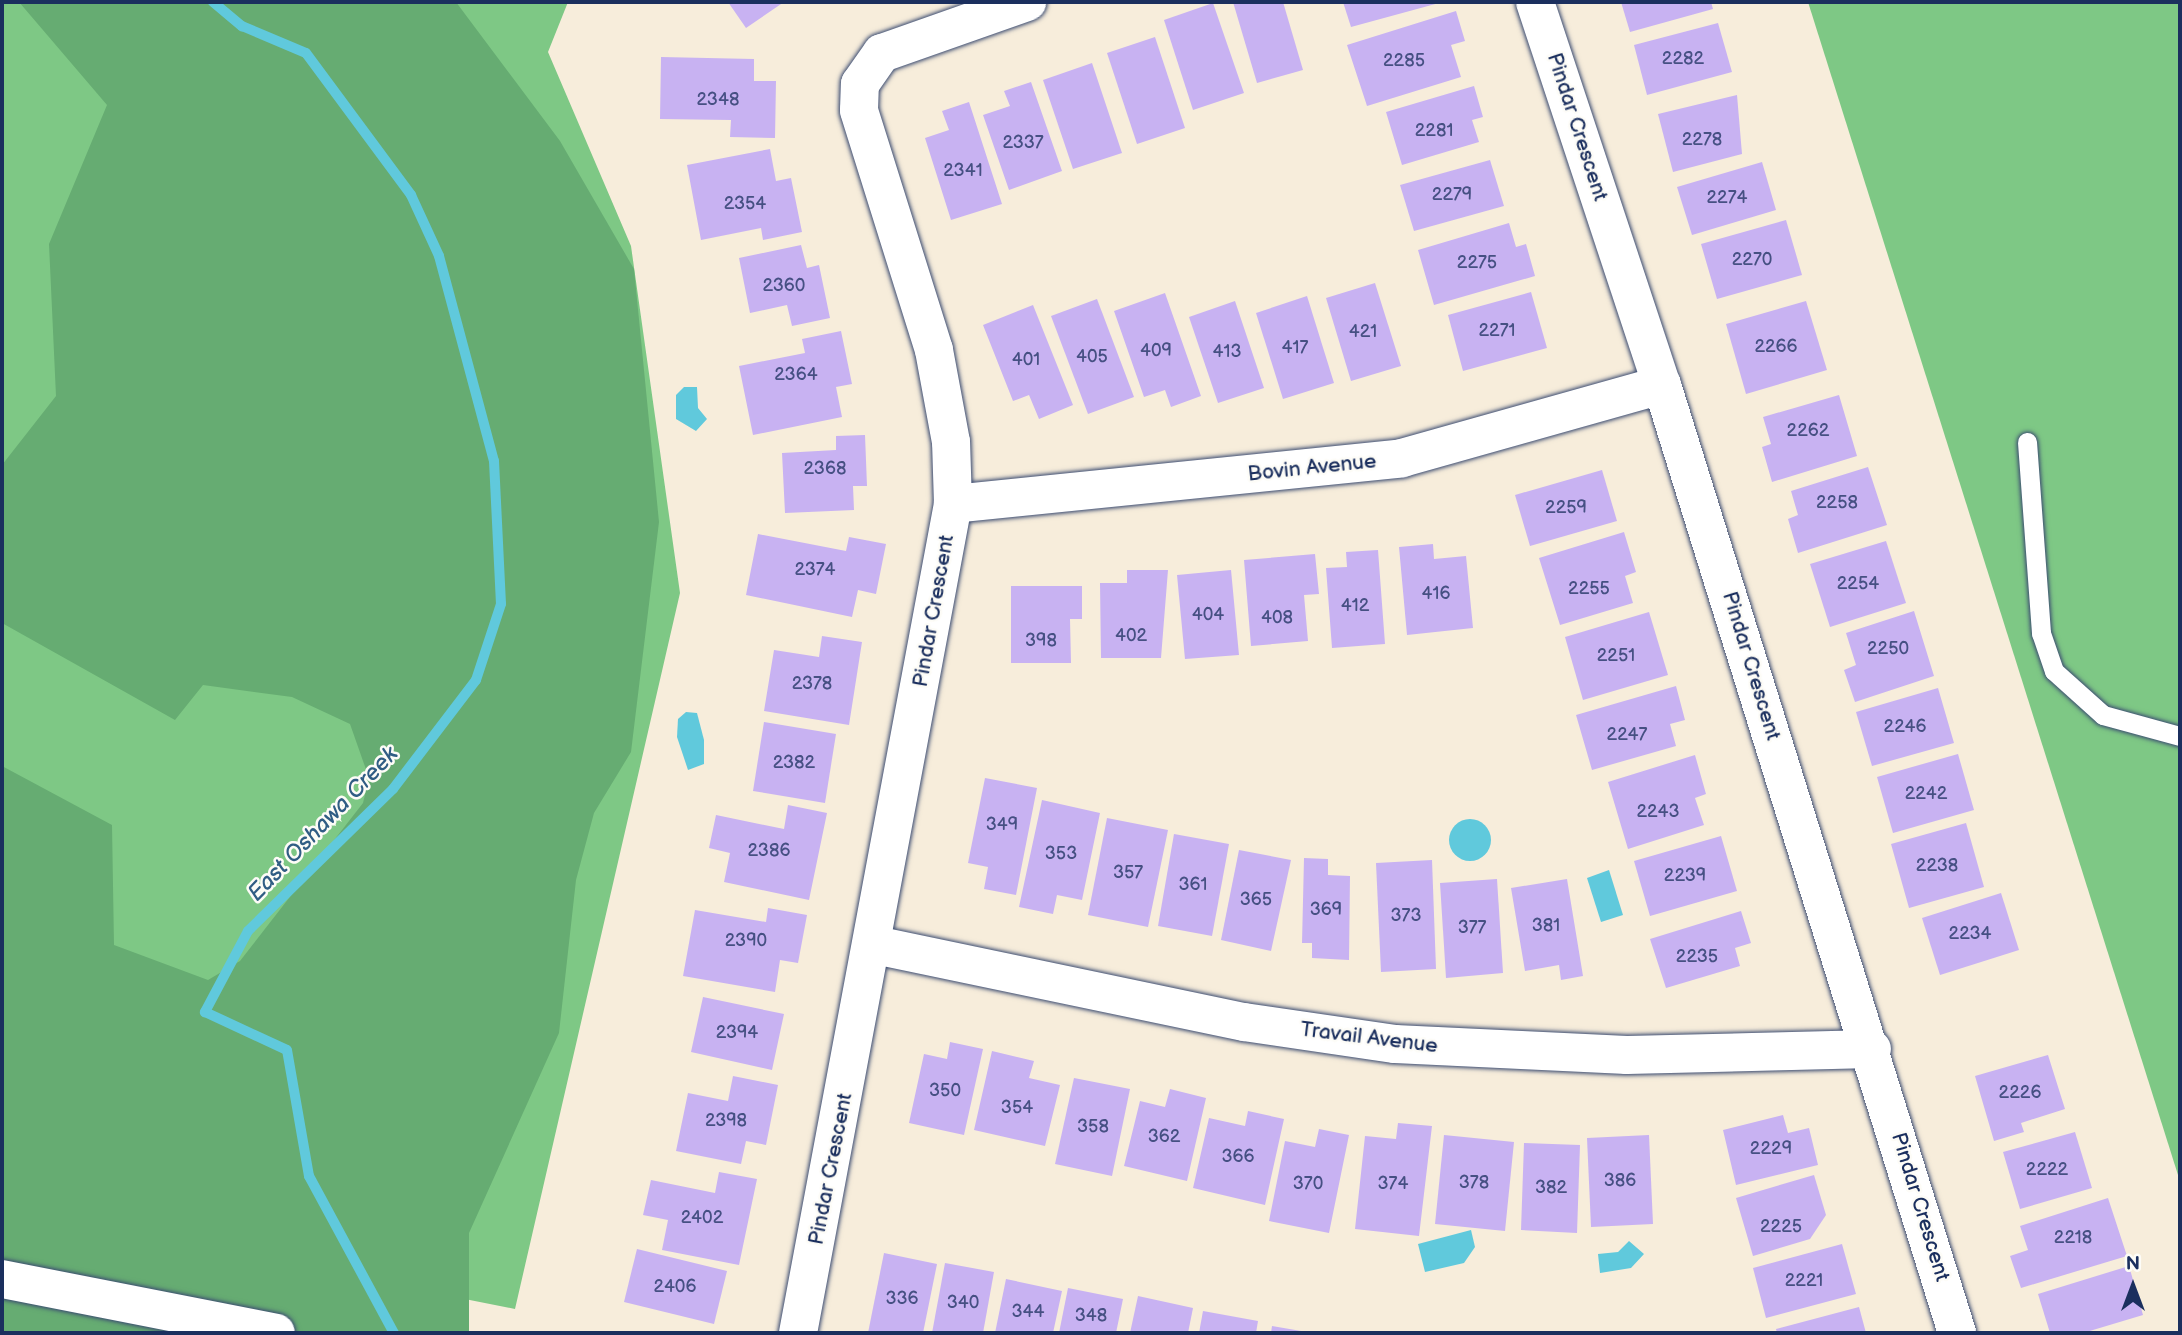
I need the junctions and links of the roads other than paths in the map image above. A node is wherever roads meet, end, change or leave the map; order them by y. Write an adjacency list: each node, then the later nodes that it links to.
1 (1027, 2): 5 (street, Pindar Crescent)
2 (1535, 2): 3 (street, Pindar Crescent)
3 (1662, 385): 5 (street, Bovin Avenue); 8 (street, Pindar Crescent)
4 (2027, 442): 6 (lane)
5 (953, 504): 7 (street, Pindar Crescent)
6 (2180, 736)
7 (875, 945): 8 (street, Travail Avenue); 11 (street, Pindar Crescent)
8 (1872, 1049): 12 (street, Pindar Crescent)
9 (2, 1279): 10 (street)
10 (276, 1333)
11 (798, 1333)
12 (1957, 1333)

